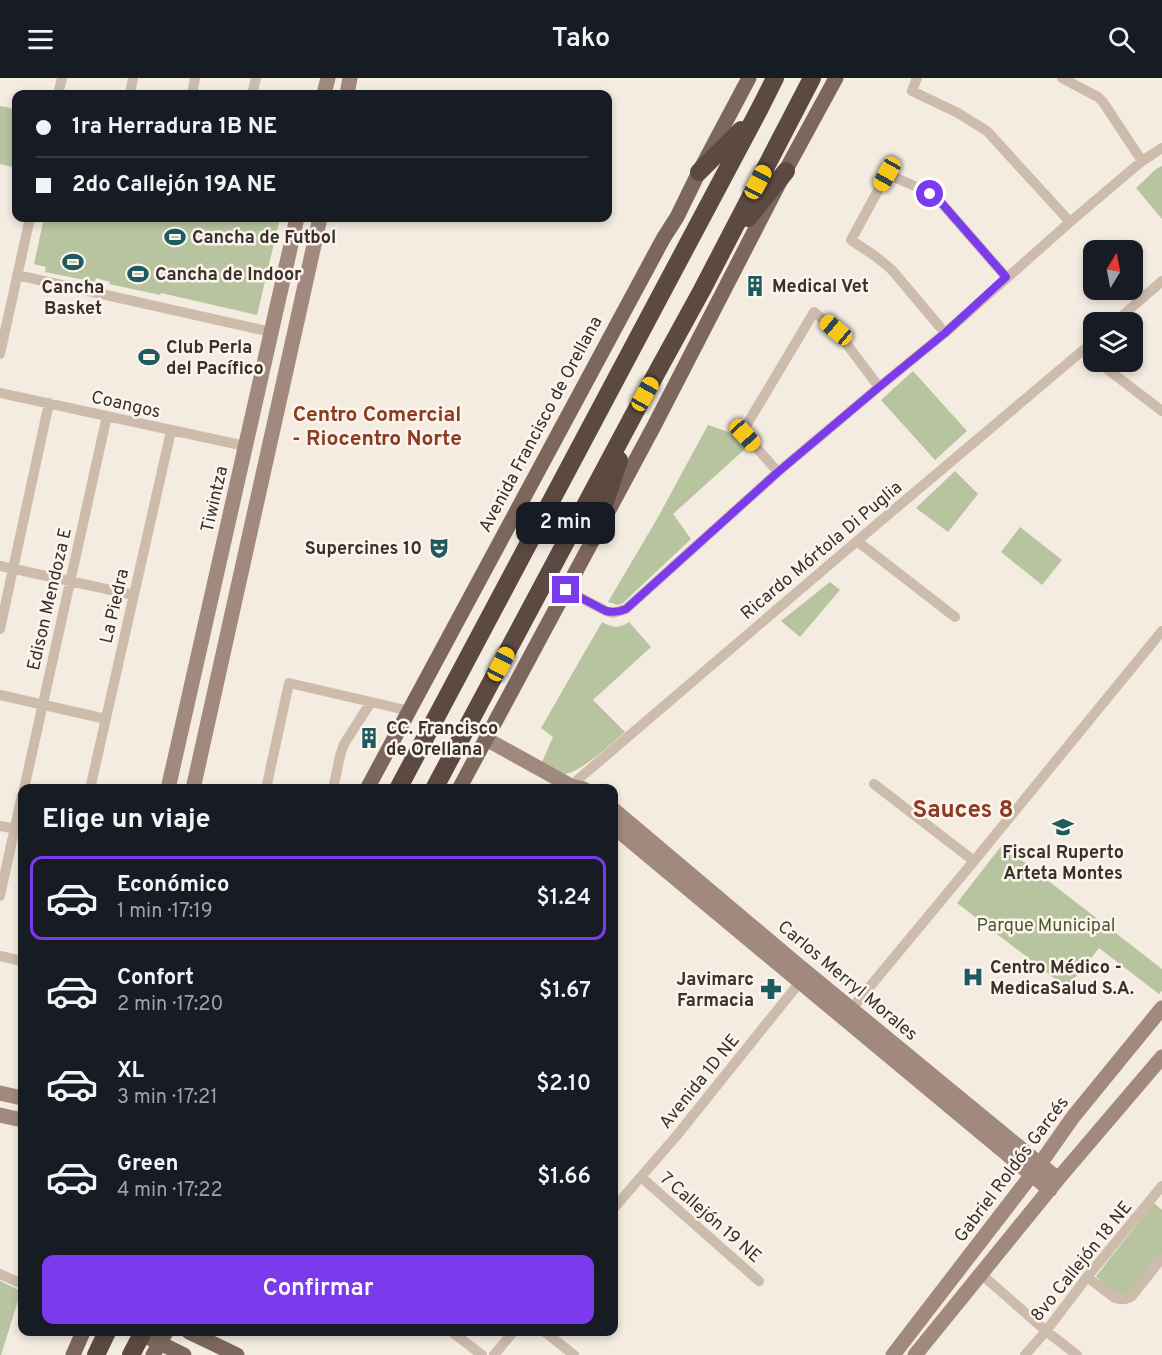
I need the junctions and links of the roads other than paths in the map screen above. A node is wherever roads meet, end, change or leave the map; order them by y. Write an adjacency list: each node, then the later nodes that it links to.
1 (749, 78): 11 (main road, Avenida Francisco de Orellana)
2 (775, 78): 7 (highway)
3 (812, 78): 16 (highway)
4 (836, 78): 10 (main road)
5 (917, 78): 15 (street)
6 (1062, 78): 9 (street)
7 (760, 108): 11 (highway); 58 (highway)
8 (1162, 148): 9 (street)
9 (1142, 161): 15 (street)
10 (786, 171): 16 (highway); 35 (main road)
11 (699, 172): 48 (main road, Avenida Francisco de Orellana)
12 (29, 222): 17 (street)
13 (296, 222): 21 (street, Tiwintza)
14 (319, 222): 54 (street)
15 (1070, 222): 18 (street)
16 (727, 241): 30 (highway)
17 (17, 275): 21 (street); 24 (street)
18 (1006, 277): 22 (street); 22 (street)
19 (1162, 281): 20 (street)
20 (1126, 312)
21 (272, 332): 33 (street, Tiwintza)
22 (945, 333): 26 (street)
23 (1083, 350): 36 (street, Ricardo Mórtola Di Puglia)
24 (0, 354)
25 (1111, 372): 29 (street)
26 (879, 387): 34 (street); 34 (street)
27 (0, 393): 28 (street, Coangos)
28 (49, 403): 31 (street, Coangos); 38 (street)
29 (1162, 411)
30 (634, 414): 35 (highway); 59 (highway)
31 (107, 416): 32 (street, Coangos); 39 (street, Edison Mendoza E)
32 (171, 431): 33 (street, Coangos); 41 (street, La Piedra)
33 (245, 446): 53 (street, Tiwintza)
34 (778, 472): 40 (street)
35 (593, 538): 40 (main road)
36 (856, 541): 42 (street); 62 (street, Ricardo Mórtola Di Puglia)
37 (0, 566): 38 (street)
38 (13, 569): 39 (street); 43 (street)
39 (70, 581): 41 (street); 47 (street, Edison Mendoza E)
40 (566, 590): 50 (main road)
41 (134, 595): 49 (street, La Piedra)
42 (955, 617)
43 (0, 628)
44 (1162, 631): 69 (street)
45 (0, 696): 47 (street)
46 (371, 702): 48 (street); 55 (street); 56 (street)
47 (43, 705): 49 (street); 51 (street, Edison Mendoza E)
48 (410, 711): 57 (main road, Avenida Francisco de Orellana)
49 (106, 719): 52 (street, La Piedra)
50 (486, 739): 60 (main road); 61 (street)
51 (25, 784)
52 (91, 784)
53 (169, 784)
54 (194, 784)
55 (267, 784)
56 (334, 784)
57 (370, 784)
58 (401, 784)
59 (437, 784)
60 (462, 784)
61 (567, 784)
62 (579, 784)
63 (874, 784): 69 (street)
64 (618, 814): 73 (street, Carlos Merryl Morales)
65 (0, 826): 66 (street)
66 (18, 830)
67 (618, 830): 73 (street, Carlos Merryl Morales)
68 (18, 833): 70 (street)
69 (974, 861): 75 (street)
70 (0, 896)
71 (0, 956): 72 (street)
72 (18, 960)
73 (804, 978): 75 (street, Carlos Merryl Morales); 82 (street, Avenida 1D NE)
74 (1162, 1008): 81 (street, Gabriel Roldós Garcés)
75 (847, 1013): 81 (street, Carlos Merryl Morales)
76 (1162, 1057): 83 (street)
77 (0, 1093): 78 (street)
78 (18, 1094)
79 (0, 1115): 80 (street)
80 (18, 1119)
81 (1036, 1169): 83 (street, Carlos Merryl Morales); 110 (street, Gabriel Roldós Garcés)
82 (641, 1177): 85 (street, Avenida 1D NE); 90 (street, 7 Callejón 19 NE)
83 (1054, 1184): 88 (street)
84 (1160, 1194): 89 (street, 8vo Callejón 18 NE)
85 (618, 1203)
86 (1162, 1258): 89 (street)
87 (0, 1274): 91 (street)
88 (981, 1274): 92 (street); 111 (street)
89 (1087, 1277): 92 (street, 8vo Callejón 18 NE)
90 (759, 1281)
91 (18, 1282)
92 (1046, 1330): 112 (street, 8vo Callejón 18 NE); 113 (street)
93 (81, 1336): 102 (main road)
94 (105, 1336): 103 (highway)
95 (140, 1336): 104 (highway)
96 (146, 1336): 101 (main road)
97 (197, 1336): 106 (main road)
98 (457, 1336): 107 (street)
99 (510, 1336): 108 (street)
100 (550, 1336): 109 (street)
101 (159, 1344): 105 (main road)
102 (73, 1355)
103 (96, 1355)
104 (131, 1355)
105 (183, 1355)
106 (237, 1355)
107 (482, 1355)
108 (494, 1355)
109 (574, 1355)
110 (892, 1355)
111 (915, 1355)
112 (1025, 1355)
113 (1077, 1355)

